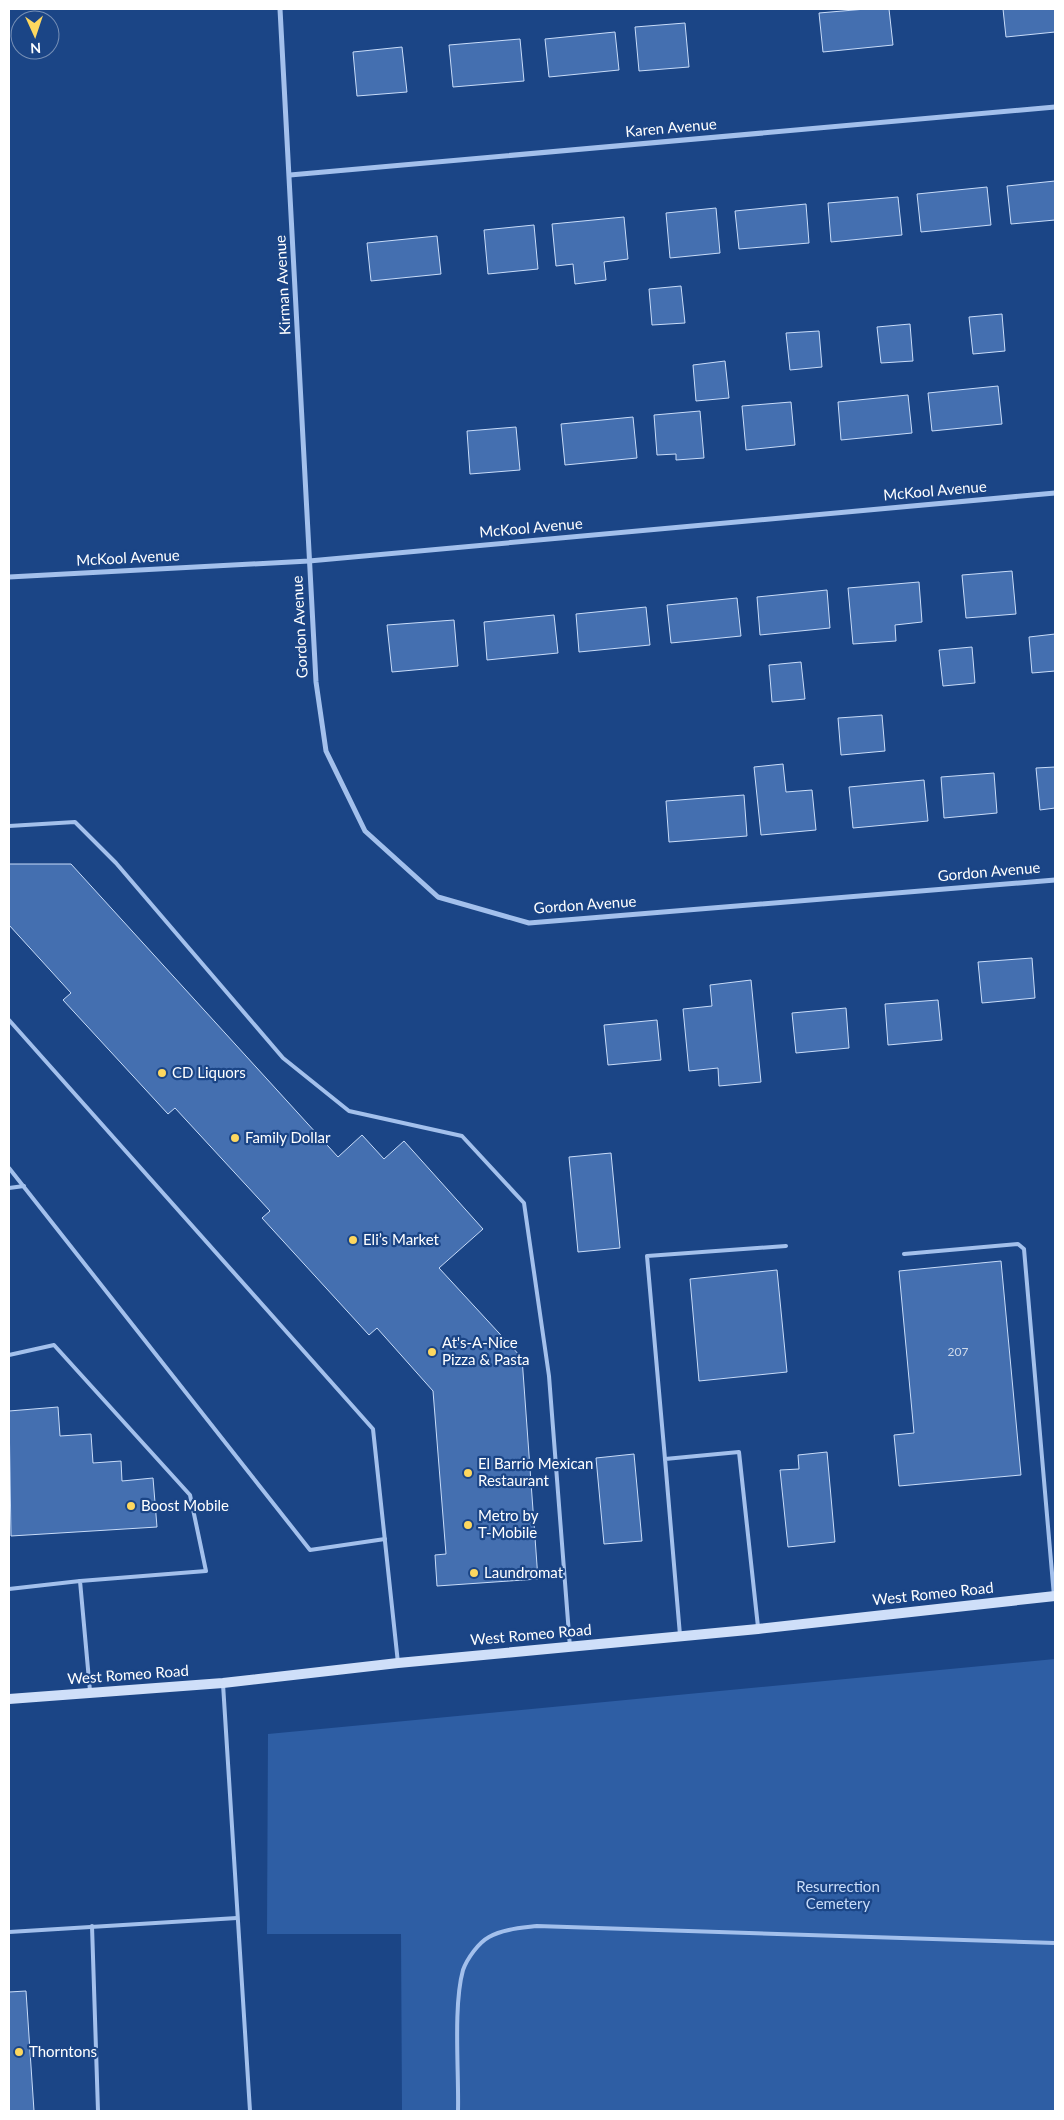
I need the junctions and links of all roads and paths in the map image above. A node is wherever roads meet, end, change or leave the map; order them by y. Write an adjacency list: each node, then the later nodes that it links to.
1 (280, 9): 3 (street, Kirman Avenue)
2 (1055, 107): 3 (street, Karen Avenue)
3 (290, 175): 5 (street, Kirman Avenue)
4 (1055, 493): 5 (street, McKool Avenue)
5 (309, 561): 6 (street, McKool Avenue); 8 (street, Gordon Avenue)
6 (9, 577)
7 (9, 826): 23 (lane)
8 (1055, 880)
9 (9, 1020): 17 (lane)
10 (9, 1168): 11 (lane)
11 (24, 1186): 12 (lane); 17 (lane)
12 (9, 1188)
13 (786, 1246): 16 (lane)
14 (904, 1254): 20 (lane)
15 (9, 1355): 18 (lane)
16 (665, 1459): 21 (lane); 22 (lane)
17 (385, 1540): 24 (lane)
18 (80, 1581): 19 (lane); 26 (lane)
19 (9, 1589)
20 (1055, 1596): 21 (main road, West Romeo Road)
21 (758, 1629): 22 (main road, West Romeo Road)
22 (680, 1636): 23 (main road, West Romeo Road)
23 (570, 1647): 24 (main road, West Romeo Road)
24 (398, 1663): 25 (main road, West Romeo Road)
25 (223, 1682): 26 (main road, West Romeo Road); 28 (lane)
26 (90, 1693): 27 (main road, West Romeo Road)
27 (9, 1699)
28 (237, 1918): 29 (lane); 33 (lane)
29 (92, 1926): 30 (lane); 32 (lane)
30 (9, 1932)
31 (1055, 1943): 34 (lane)
32 (98, 2111)
33 (250, 2111)
34 (458, 2111)

